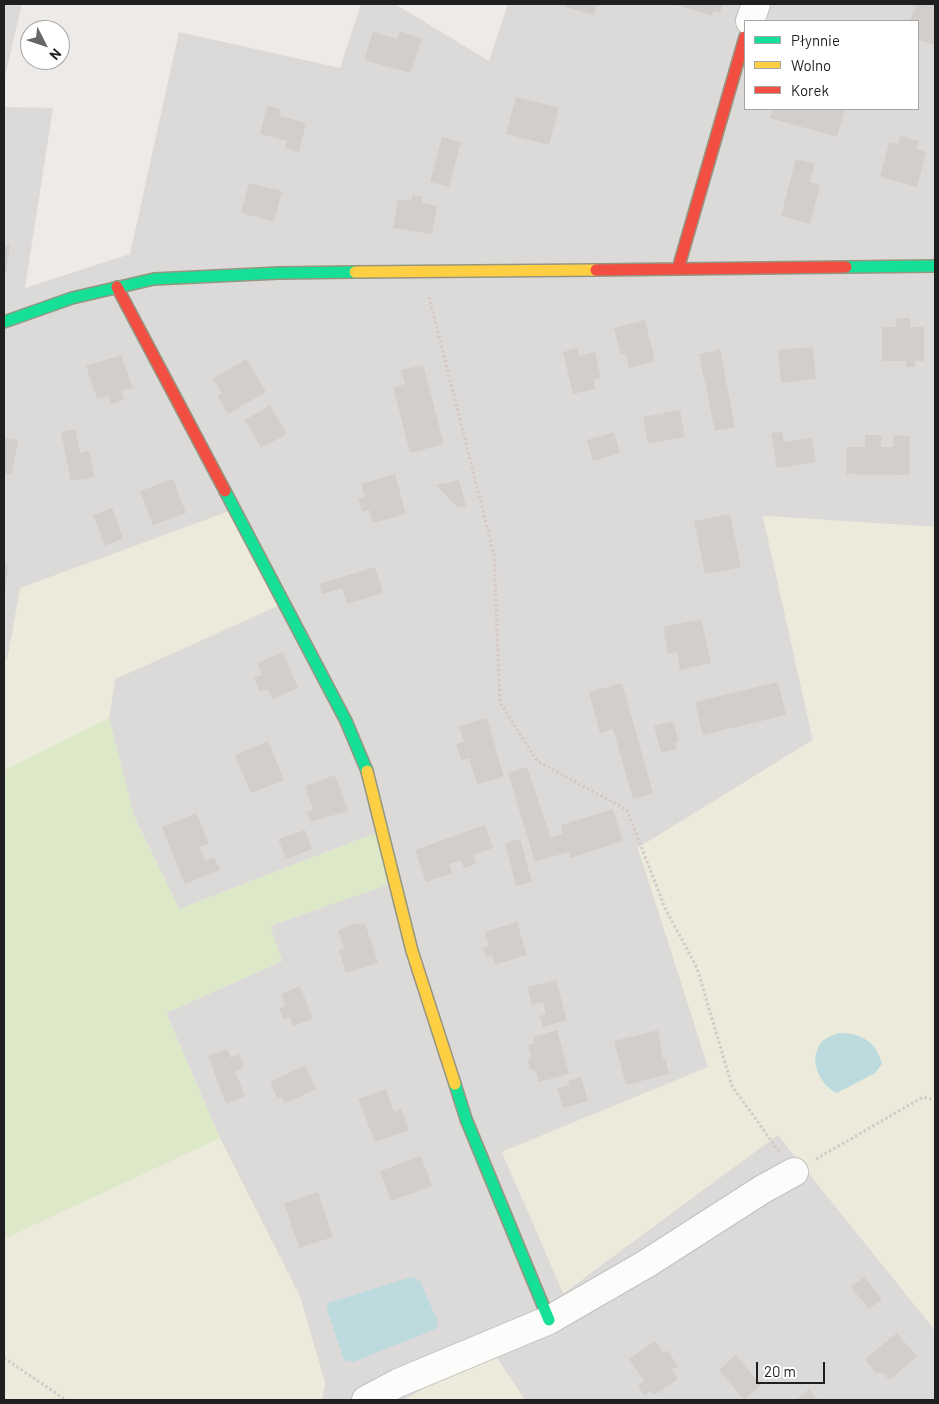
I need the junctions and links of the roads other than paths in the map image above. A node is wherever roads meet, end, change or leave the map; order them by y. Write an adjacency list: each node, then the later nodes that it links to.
1 (756, 4): 2 (street)
2 (750, 20)
3 (744, 41): 5 (street)
4 (935, 266): 5 (street)
5 (678, 269): 6 (street)
6 (117, 287): 7 (street); 9 (street)
7 (4, 322)
8 (794, 1172): 9 (street)
9 (549, 1320): 10 (street)
10 (366, 1400)

